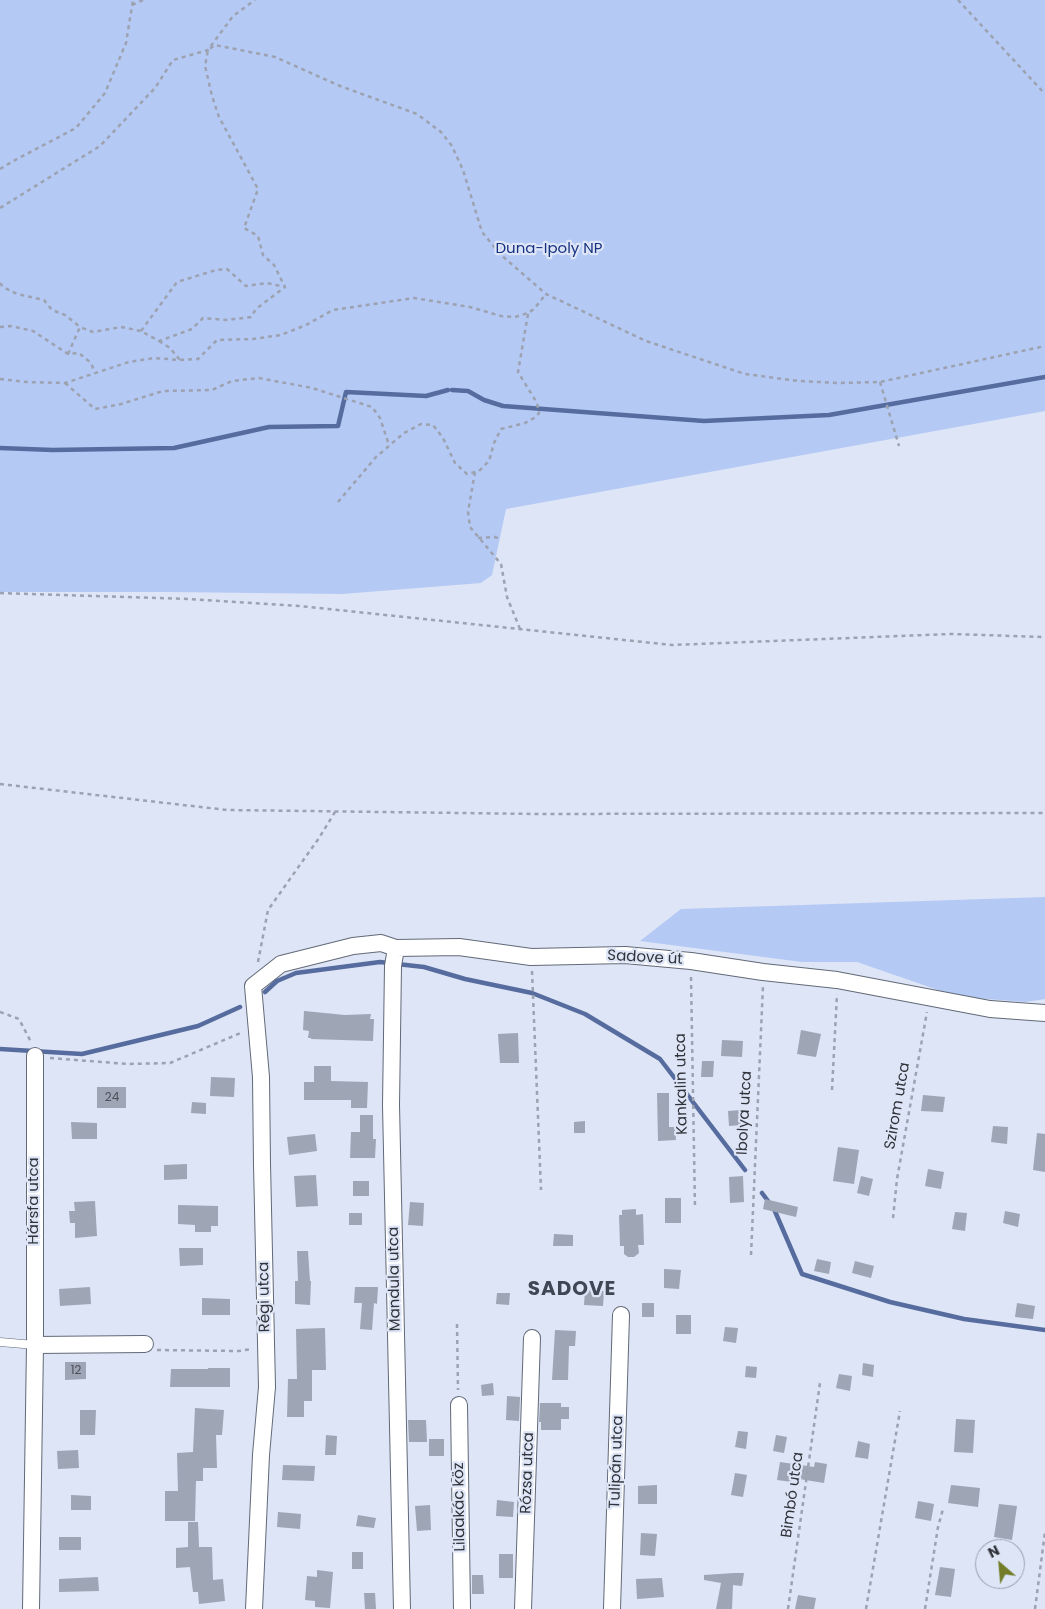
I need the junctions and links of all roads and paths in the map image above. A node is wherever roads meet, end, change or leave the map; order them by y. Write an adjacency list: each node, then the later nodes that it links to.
1 (133, 0): 5 (path)
2 (143, 0): 5 (path)
3 (255, 0): 6 (path)
4 (958, 0): 7 (path)
5 (132, 5): 8 (path)
6 (208, 50): 9 (path); 11 (path); 12 (path)
7 (1045, 94)
8 (0, 169)
9 (0, 208)
10 (0, 283): 15 (path)
11 (285, 287): 16 (path); 17 (path)
12 (546, 294): 13 (path); 23 (path)
13 (528, 313): 20 (path); 27 (path)
14 (0, 327): 19 (path)
15 (80, 327): 16 (path); 19 (path)
16 (141, 331): 17 (path)
17 (159, 341): 20 (path)
18 (1045, 346): 23 (path)
19 (68, 354): 21 (path)
20 (180, 360): 21 (path)
21 (96, 373): 24 (path)
22 (0, 379): 24 (path)
23 (880, 382): 26 (path)
24 (65, 383): 25 (path)
25 (389, 446): 27 (path); 28 (path)
26 (899, 446)
27 (476, 472): 29 (path)
28 (338, 502)
29 (478, 538): 30 (path); 32 (path)
30 (500, 539)
31 (0, 593): 32 (path)
32 (520, 629): 33 (path)
33 (1045, 637)
34 (0, 784): 35 (path)
35 (335, 812): 36 (path); 42 (path)
36 (1045, 813)
37 (396, 948): 38 (street, Sadove út); 42 (street, Sadove út); 67 (street, Mandula utca)
38 (532, 957): 39 (street, Sadove út); 49 (path)
39 (691, 961): 40 (street, Sadove út); 50 (path, Kankalin utca)
40 (763, 972): 41 (street, Sadove út); 52 (path, Ibolya utca)
41 (837, 980): 43 (street, Sadove út); 48 (path)
42 (253, 986): 46 (street, Régi utca)
43 (929, 998): 45 (street, Sadove út); 51 (path, Szirom utca)
44 (0, 1012): 47 (path)
45 (1045, 1013)
46 (256, 1027): 47 (path); 59 (street, Régi utca)
47 (35, 1056): 58 (street, Hársfa utca)
48 (832, 1090)
49 (541, 1190)
50 (695, 1208)
51 (893, 1218)
52 (751, 1254)
53 (621, 1315): 70 (street, Tulipán utca)
54 (457, 1324): 61 (path)
55 (532, 1338): 69 (street, Rózsa utca)
56 (0, 1342): 58 (lane)
57 (144, 1344): 58 (street); 59 (path)
58 (35, 1345): 65 (street, Hársfa utca)
59 (266, 1347): 66 (street, Régi utca)
60 (820, 1383): 71 (path, Bimbó utca)
61 (459, 1405): 68 (street, Lilaakác köz)
62 (900, 1411): 72 (path)
63 (943, 1510): 73 (path)
64 (1045, 1532): 74 (path)
65 (31, 1609)
66 (254, 1609)
67 (402, 1609)
68 (462, 1609)
69 (523, 1609)
70 (612, 1609)
71 (788, 1609)
72 (866, 1609)
73 (925, 1609)
74 (1035, 1609)

